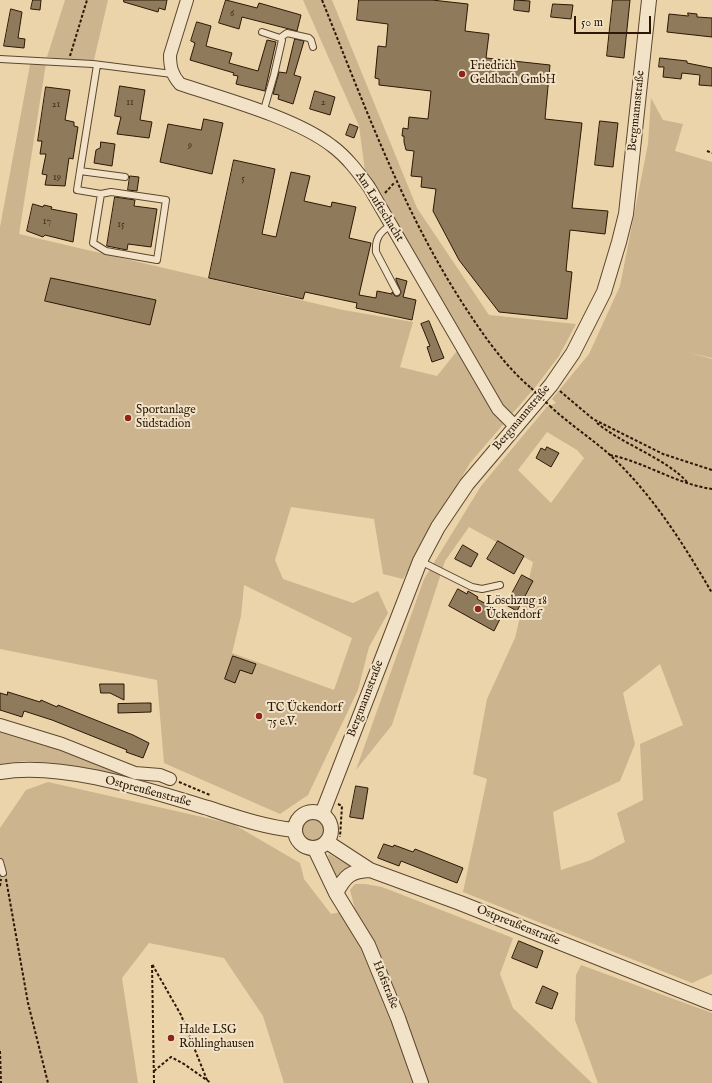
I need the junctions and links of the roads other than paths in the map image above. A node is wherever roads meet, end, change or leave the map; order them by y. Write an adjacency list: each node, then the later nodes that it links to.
1 (187, 0): 8 (street)
2 (649, 0): 15 (street, Bergmannstraße)
3 (262, 32): 4 (lane)
4 (280, 38): 5 (lane); 9 (lane)
5 (313, 47)
6 (0, 59): 7 (lane)
7 (97, 65): 8 (lane); 10 (lane)
8 (172, 74): 9 (street, Am Luftschacht)
9 (263, 113): 13 (street, Am Luftschacht)
10 (80, 171): 11 (lane); 12 (lane)
11 (125, 177)
12 (101, 194): 12 (lane)
13 (391, 225): 14 (lane); 15 (street, Am Luftschacht)
14 (397, 292)
15 (516, 427): 16 (street, Bergmannstraße)
16 (420, 561): 17 (lane); 21 (street, Bergmannstraße)
17 (500, 585)
18 (0, 725): 20 (street, Ostpreußenstraße)
19 (0, 772): 22 (street, Ostpreußenstraße)
20 (170, 779)
21 (322, 814): 22 (street); 23 (street)
22 (294, 830): 23 (street)
23 (321, 845): 25 (street, Ostpreußenstraße); 27 (street, Hofstraße)
24 (0, 862): 26 (lane)
25 (370, 870): 27 (street); 28 (street, Ostpreußenstraße)
26 (2, 873)
27 (336, 894): 29 (street, Hofstraße)
28 (712, 1003)
29 (421, 1083)

